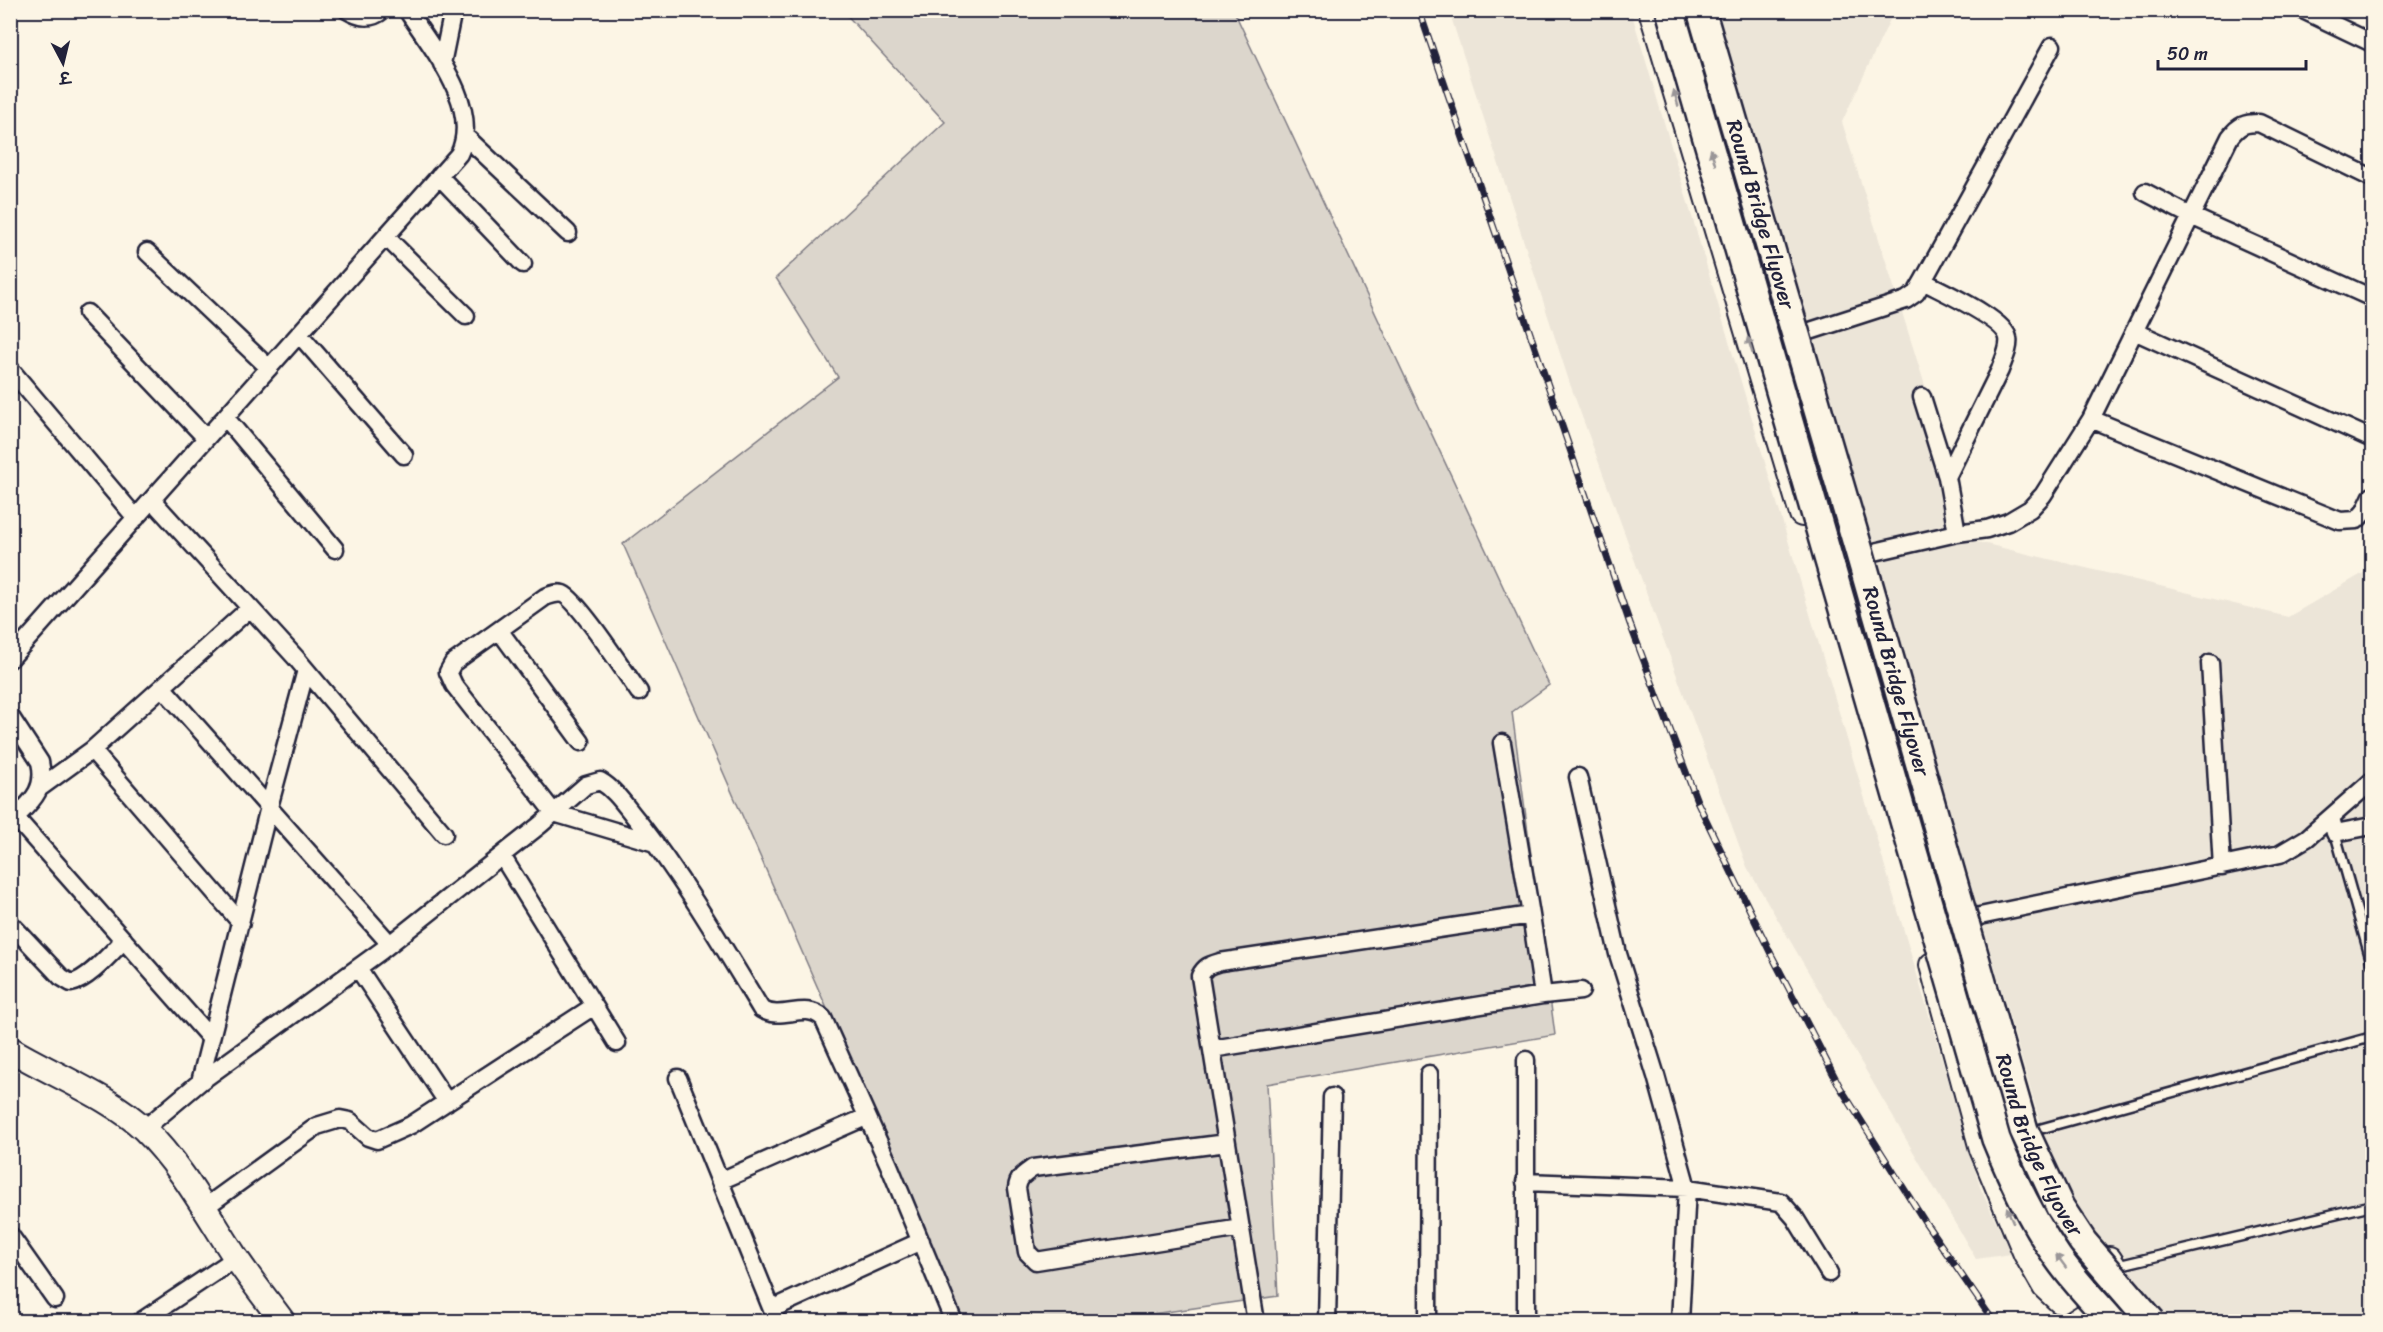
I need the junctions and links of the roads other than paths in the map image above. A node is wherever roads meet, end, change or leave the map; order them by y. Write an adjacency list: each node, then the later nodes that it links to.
1 (347, 10): 2 (street)
2 (383, 10)
3 (407, 10): 12 (street)
4 (453, 10): 12 (street)
5 (1651, 10): 102 (street, one-way to 5)
6 (1670, 10): 114 (main road, Round Bridge Flyover, one-way to 6, bridge)
7 (1701, 10): 115 (main road, Round Bridge Flyover, bridge)
8 (1714, 10): 27 (street)
9 (2303, 10): 10 (street)
10 (2373, 43)
11 (2052, 46): 22 (street)
12 (442, 64): 13 (street)
13 (465, 136): 14 (street); 18 (street)
14 (440, 176): 19 (street); 21 (street)
15 (2373, 178): 17 (street)
16 (2145, 192): 17 (street)
17 (2191, 216): 23 (street); 26 (street)
18 (567, 233)
19 (386, 237): 25 (street); 28 (street)
20 (147, 252): 29 (street)
21 (523, 264)
22 (1923, 281): 27 (street); 37 (street)
23 (2373, 298)
24 (87, 313): 34 (street)
25 (466, 316)
26 (2134, 331): 33 (street); 35 (street)
27 (1807, 332): 43 (street)
28 (299, 334): 29 (street); 36 (street)
29 (269, 368): 32 (street)
30 (10, 369): 40 (street)
31 (1922, 397): 37 (street)
32 (225, 417): 34 (street); 42 (street)
33 (2091, 418): 38 (street); 41 (street)
34 (206, 438): 39 (street)
35 (2373, 438)
36 (404, 454)
37 (1947, 477): 41 (street)
38 (2373, 496)
39 (152, 500): 40 (street); 44 (street)
40 (136, 518): 46 (street)
41 (1957, 533): 43 (street)
42 (335, 549)
43 (1870, 553): 68 (street)
44 (250, 608): 48 (street); 49 (street)
45 (499, 630): 50 (street); 52 (street); 59 (street)
46 (13, 650)
47 (2210, 663): 66 (street)
48 (306, 670): 58 (street); 63 (street)
49 (162, 687): 54 (street); 58 (street)
50 (639, 692)
51 (10, 716): 57 (street)
52 (581, 742)
53 (1502, 743): 67 (street)
54 (92, 750): 57 (street); 69 (street)
55 (1578, 777): 95 (street)
56 (2373, 781): 61 (street)
57 (41, 787): 60 (street)
58 (269, 807): 69 (street); 72 (street)
59 (554, 813): 64 (street); 64 (street); 65 (street)
60 (13, 821): 71 (street)
61 (2333, 826): 62 (street); 66 (street); 73 (lane)
62 (2373, 826)
63 (444, 834)
64 (655, 843): 89 (street)
65 (502, 856): 72 (street); 77 (street)
66 (2222, 867): 68 (street)
67 (1530, 915): 76 (street); 82 (street)
68 (1975, 917): 91 (street)
69 (241, 922): 79 (street)
70 (10, 923): 71 (street)
71 (124, 940): 79 (street)
72 (390, 944): 74 (street)
73 (2373, 964)
74 (358, 968): 86 (street); 88 (street)
75 (1581, 991): 76 (street)
76 (1543, 995): 82 (street)
77 (594, 1006): 80 (street); 88 (street)
78 (2373, 1037): 91 (lane)
79 (211, 1039): 86 (street)
80 (616, 1043)
81 (10, 1049): 90 (street)
82 (1212, 1049): 92 (street)
83 (1526, 1060): 94 (street)
84 (1429, 1074): 111 (street)
85 (678, 1077): 93 (street)
86 (200, 1082): 90 (street)
87 (1332, 1097): 110 (street)
88 (447, 1102): 97 (street)
89 (866, 1117): 93 (street); 100 (street)
90 (144, 1130): 97 (street)
91 (2036, 1130): 102 (street)
92 (1227, 1143): 98 (street); 98 (street)
93 (720, 1181): 105 (street)
94 (1525, 1182): 95 (street); 112 (street)
95 (1687, 1188): 103 (street); 113 (street)
96 (2373, 1205): 102 (lane)
97 (204, 1208): 101 (street)
98 (1240, 1228): 109 (street)
99 (10, 1235): 104 (street)
100 (921, 1241): 105 (street); 108 (street)
101 (236, 1258): 106 (street); 107 (street)
102 (2114, 1267): 116 (street)
103 (1829, 1273)
104 (55, 1299)
105 (774, 1315)
106 (140, 1322)
107 (283, 1322)
108 (954, 1322)
109 (1256, 1322)
110 (1326, 1322)
111 (1428, 1322)
112 (1526, 1322)
113 (1680, 1322)
114 (2112, 1322)
115 (2152, 1322)
116 (2164, 1322)

